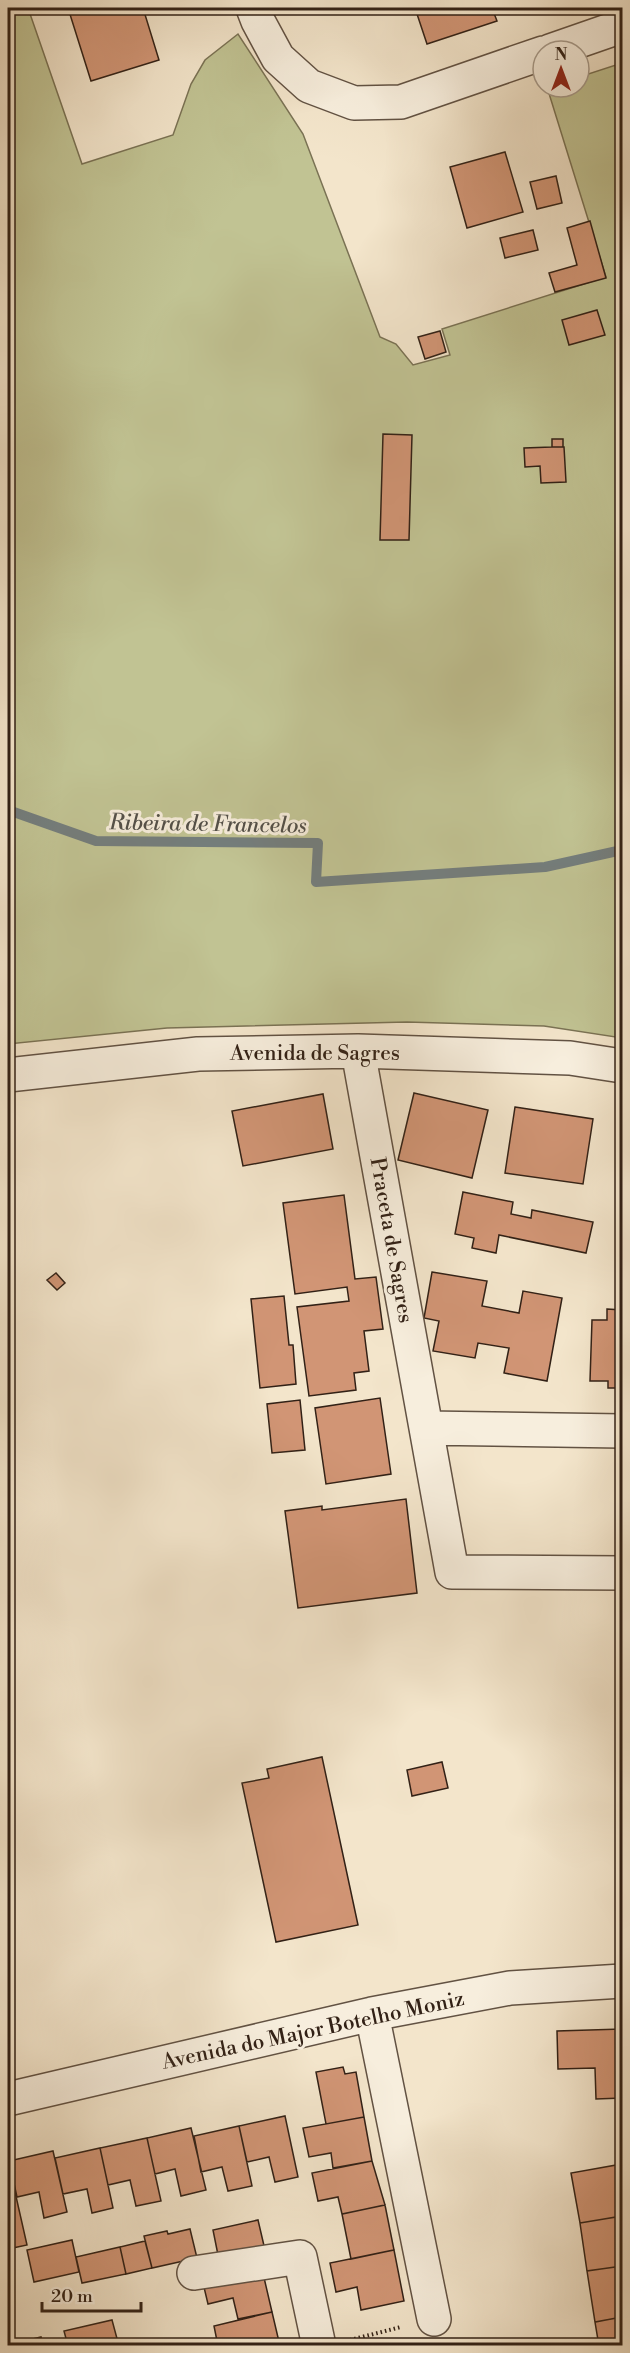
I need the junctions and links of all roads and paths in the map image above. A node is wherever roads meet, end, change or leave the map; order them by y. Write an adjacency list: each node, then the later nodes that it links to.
1 (254, 8): 4 (street)
2 (622, 26): 3 (street)
3 (585, 39)
4 (531, 58)
5 (358, 1051): 6 (street, Avenida de Sagres); 7 (street, Avenida de Sagres); 8 (street, Praceta de Sagres)
6 (622, 1066)
7 (8, 1074)
8 (426, 1428): 9 (street); 10 (street, Praceta de Sagres)
9 (622, 1431)
10 (622, 1573)
11 (622, 1981): 12 (street, Avenida do Major Botelho Moniz)
12 (372, 2014): 13 (street, Avenida do Major Botelho Moniz); 15 (street)
13 (8, 2099)
14 (194, 2272): 16 (street)
15 (434, 2319): 16 (path)
16 (333, 2343)

